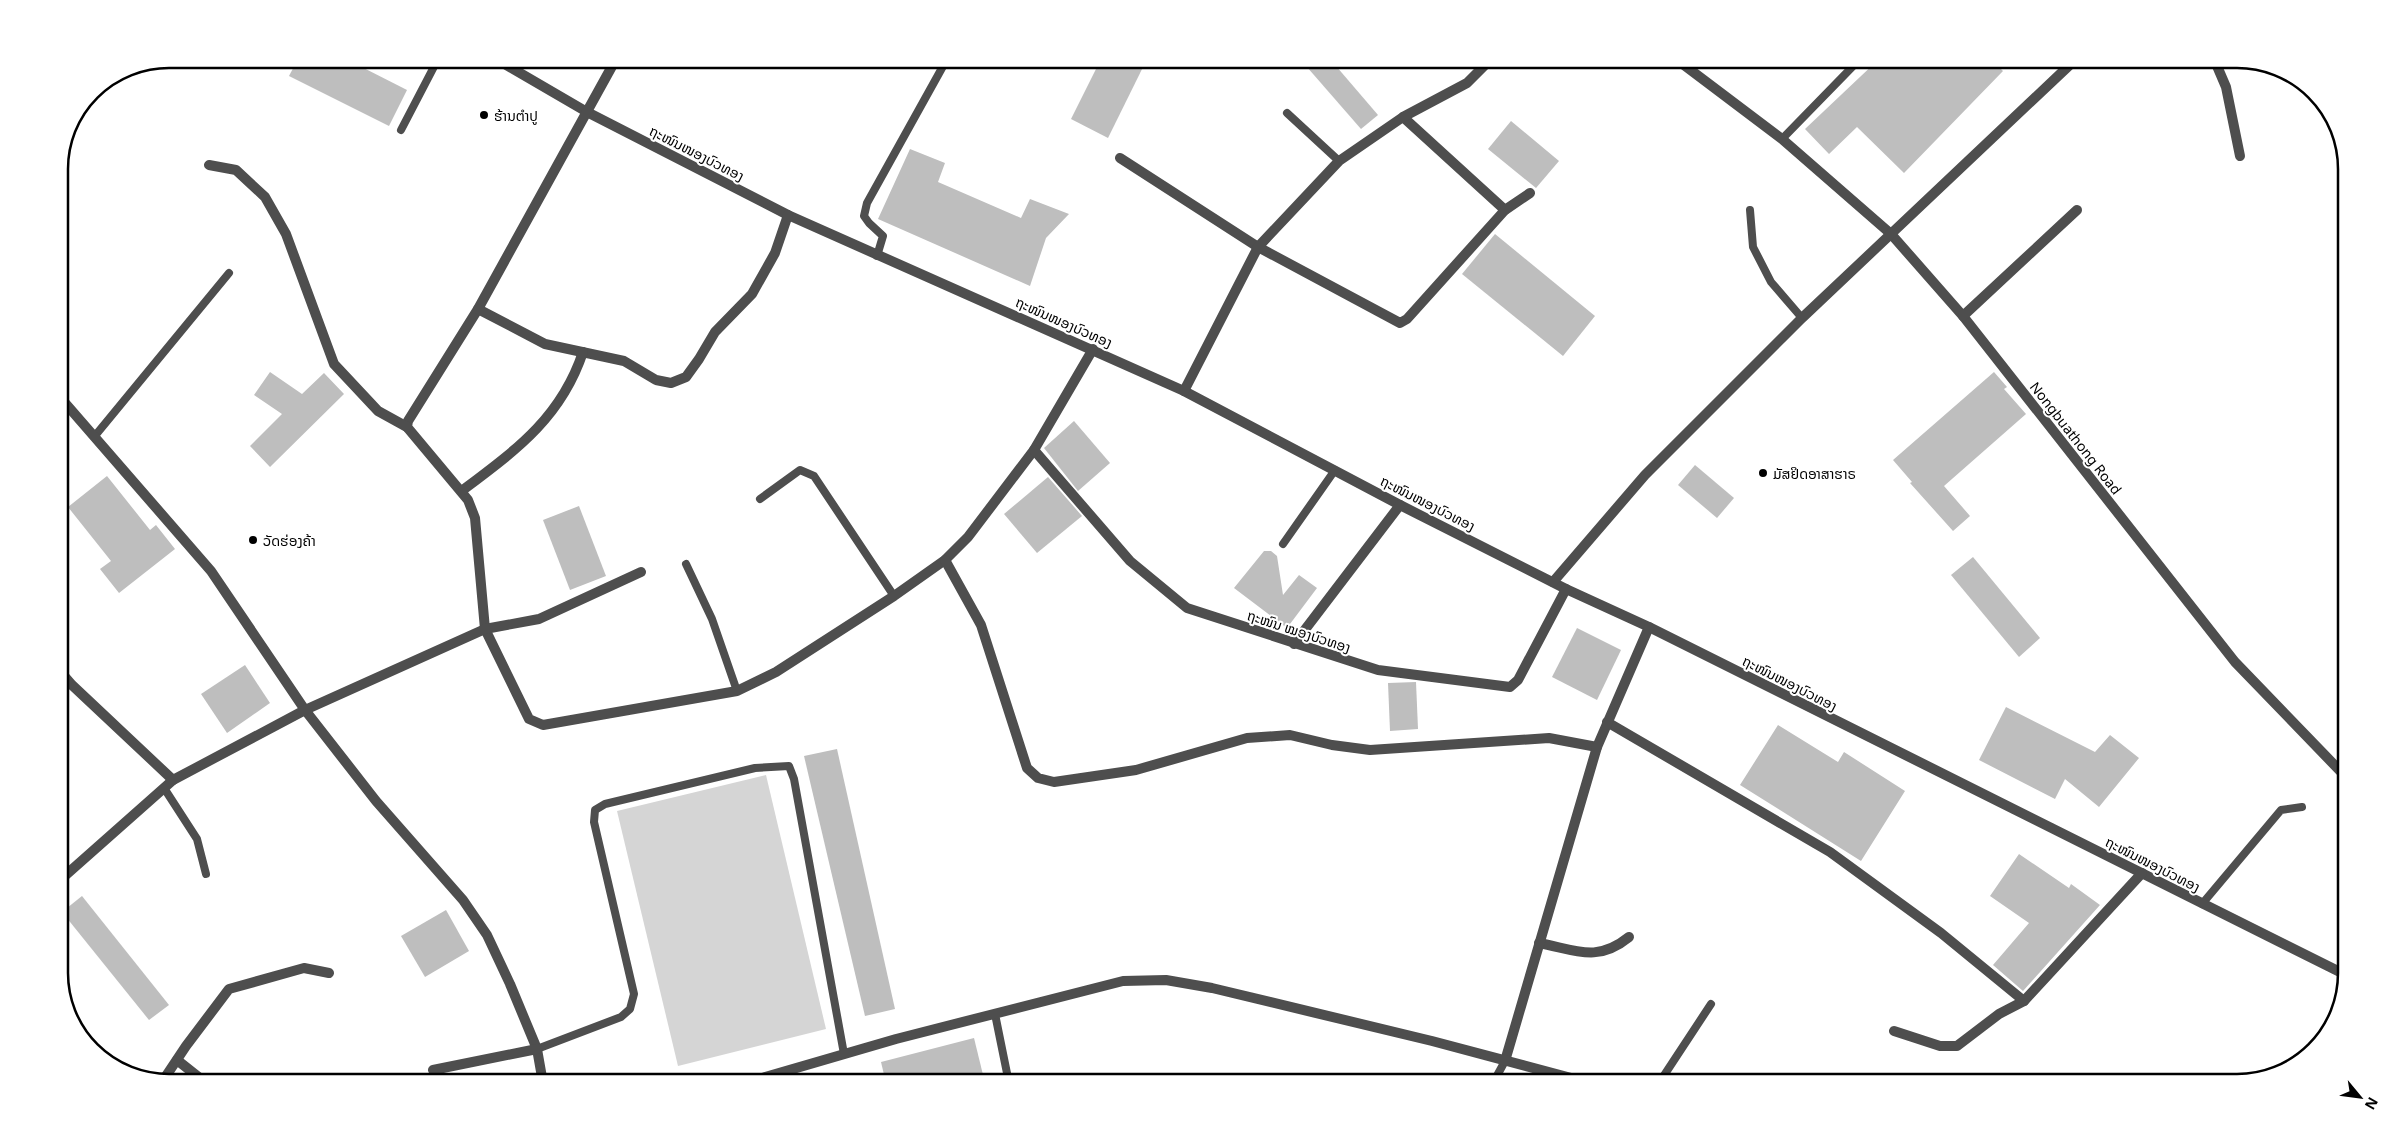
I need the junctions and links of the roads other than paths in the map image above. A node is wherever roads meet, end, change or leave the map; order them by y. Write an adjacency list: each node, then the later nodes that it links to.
1 (433, 68): 13 (lane)
2 (511, 68): 10 (street, ຖະໜົນໜອງບົວທອງ)
3 (611, 68): 10 (street)
4 (942, 68): 26 (lane)
5 (1482, 68): 12 (street)
6 (1688, 68): 14 (street, Nongbuathong Road)
7 (1851, 68): 14 (lane)
8 (2066, 68): 24 (street)
9 (2218, 68): 15 (street)
10 (587, 112): 23 (street, ຖະໜົນໜອງບົວທອງ); 28 (street)
11 (1287, 113): 17 (lane)
12 (1402, 117): 17 (street); 20 (street)
13 (401, 130)
14 (1782, 139): 24 (street, Nongbuathong Road)
15 (2240, 156)
16 (1120, 158): 25 (street)
17 (1339, 161): 25 (street)
18 (209, 165): 35 (street)
19 (1530, 193): 20 (street)
20 (1505, 210): 25 (street)
21 (1750, 210): 30 (lane)
22 (2077, 210): 29 (street)
23 (788, 215): 26 (street, ຖະໜົນໜອງບົວທອງ); 32 (street)
24 (1891, 234): 29 (street, Nongbuathong Road); 30 (street)
25 (1258, 247): 33 (street)
26 (877, 256): 31 (street, ຖະໜົນໜອງບົວທອງ)
27 (229, 273): 36 (lane)
28 (478, 309): 32 (street); 35 (street)
29 (1963, 316): 57 (street, Nongbuathong Road)
30 (1802, 318): 46 (street)
31 (1093, 349): 33 (street, ຖະໜົນໜອງບົວທອງ); 37 (street)
32 (583, 352): 39 (street)
33 (1184, 391): 38 (street, ຖະໜົນໜອງບົວທອງ)
34 (68, 407): 36 (street)
35 (407, 427): 39 (street)
36 (94, 437): 54 (street)
37 (1034, 450): 43 (street); 51 (street, ຖະໜົນ ໝອງບົວທອງ)
38 (1335, 470): 41 (street, ຖະໜົນໜອງບົວທອງ); 42 (lane)
39 (462, 490): 50 (street)
40 (760, 499): 48 (lane)
41 (1400, 505): 46 (street, ຖະໜົນໜອງບົວທອງ); 51 (street)
42 (1283, 544)
43 (945, 560): 48 (street); 56 (street)
44 (686, 564): 53 (lane)
45 (641, 572): 50 (street)
46 (1553, 582): 47 (street, ຖະໜົນໜອງບົວທອງ)
47 (1566, 588): 49 (street, ຖະໜົນໜອງບົວທອງ); 51 (street, ຖະໜົນ ໝອງບົວທອງ)
48 (894, 596): 53 (street)
49 (1649, 627): 55 (street); 63 (street, ຖະໜົນໜອງບົວທອງ)
50 (485, 630): 53 (street); 54 (street)
51 (1294, 644)
52 (68, 680): 58 (street)
53 (738, 691)
54 (305, 710): 58 (street); 73 (street)
55 (1608, 722): 56 (street); 69 (street)
56 (1597, 747): 66 (street)
57 (2338, 768)
58 (173, 780): 59 (street)
59 (164, 788): 61 (street); 62 (lane)
60 (2302, 807): 64 (lane)
61 (68, 873)
62 (206, 874)
63 (2142, 874): 64 (street, ຖະໜົນໜອງບົວທອງ); 69 (street)
64 (2202, 904): 67 (street, ຖະໜົນໜອງບົວທອງ)
65 (1629, 937): 66 (street)
66 (1539, 943): 76 (street)
67 (2338, 971)
68 (330, 973): 75 (street)
69 (2024, 1001): 72 (street)
70 (1711, 1004): 85 (lane)
71 (995, 1014): 74 (street); 76 (street); 82 (lane)
72 (1894, 1031)
73 (537, 1049): 74 (lane); 77 (street); 80 (street)
74 (844, 1054): 81 (street)
75 (177, 1060): 78 (street); 79 (street)
76 (1505, 1061): 83 (lane); 84 (street)
77 (433, 1070)
78 (167, 1074)
79 (195, 1074)
80 (541, 1074)
81 (776, 1074)
82 (1007, 1074)
83 (1498, 1074)
84 (1555, 1074)
85 (1665, 1074)

